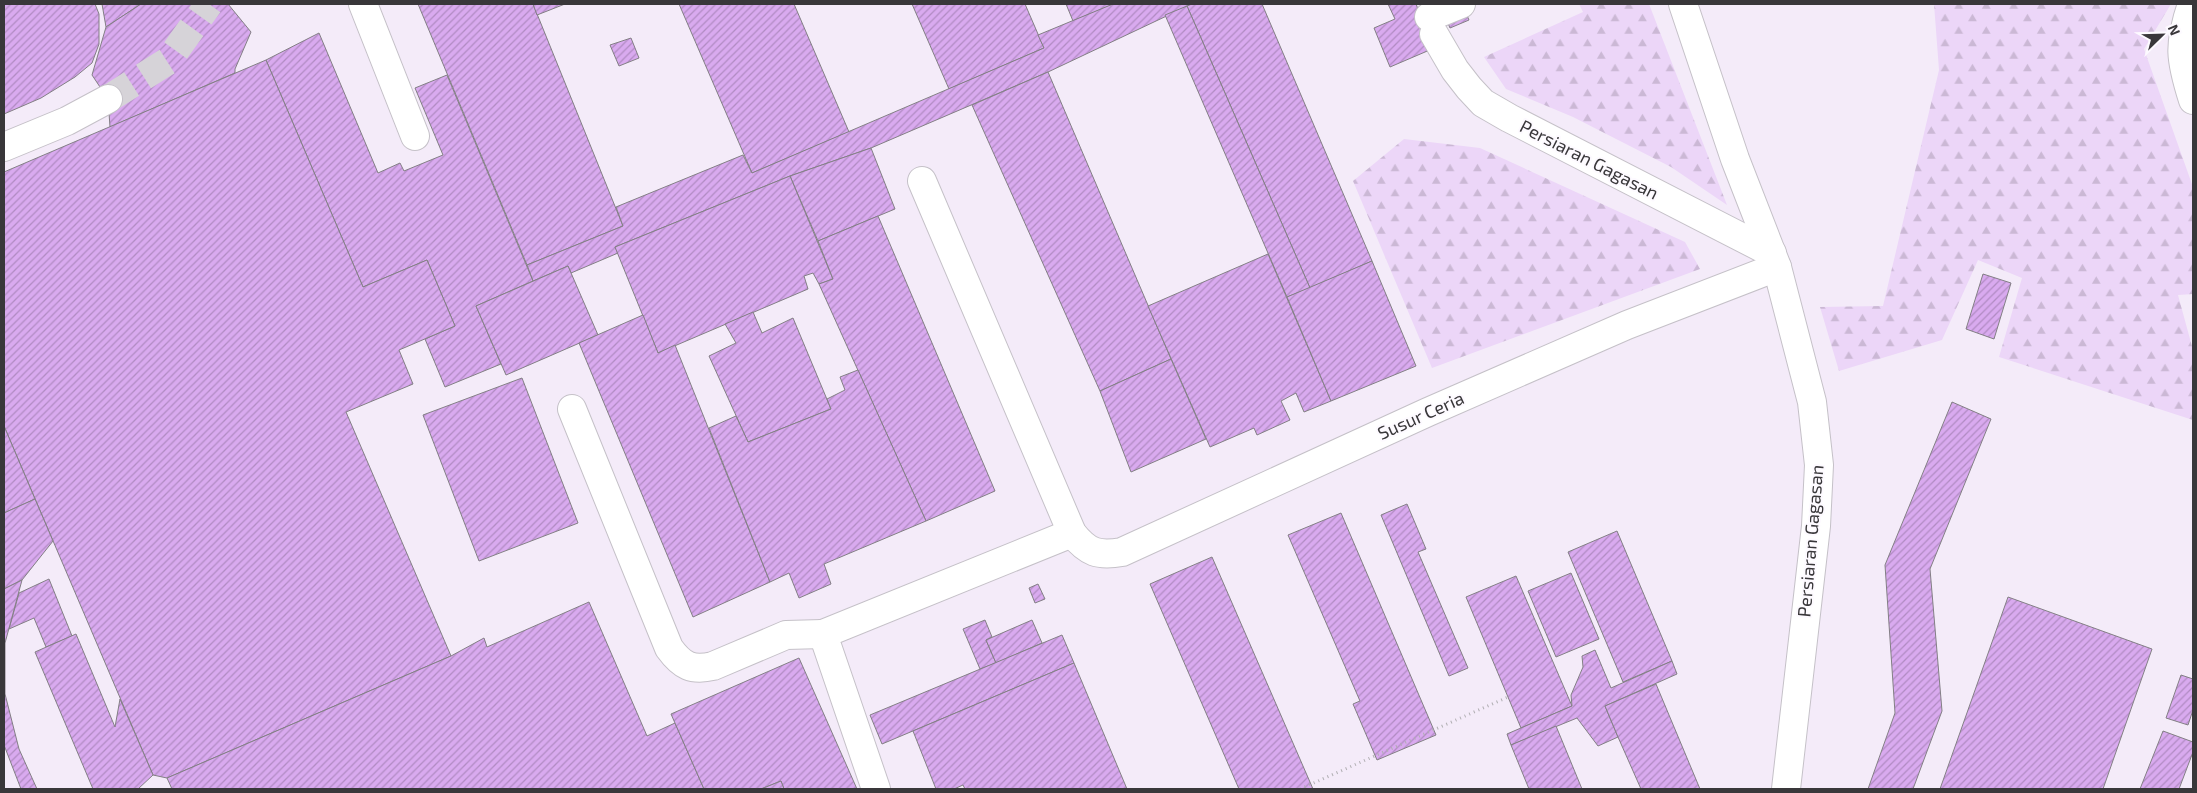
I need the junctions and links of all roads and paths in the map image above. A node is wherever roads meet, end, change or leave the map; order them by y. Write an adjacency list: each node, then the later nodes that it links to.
1 (363, 4): 8 (street)
2 (1461, 4): 5 (street, Persiaran Gagasan)
3 (1684, 4): 11 (street)
4 (2192, 4): 7 (street)
5 (1430, 21): 11 (street, Persiaran Gagasan)
6 (108, 99): 9 (street)
7 (2193, 100)
8 (415, 136)
9 (4, 147)
10 (922, 180): 13 (street)
11 (1774, 260): 13 (street, Susur Ceria); 18 (street, Persiaran Gagasan)
12 (572, 408): 14 (street)
13 (1072, 534): 14 (street)
14 (823, 634): 16 (street)
15 (1508, 697): 17 (path)
16 (876, 789)
17 (1300, 789)
18 (1786, 789)

